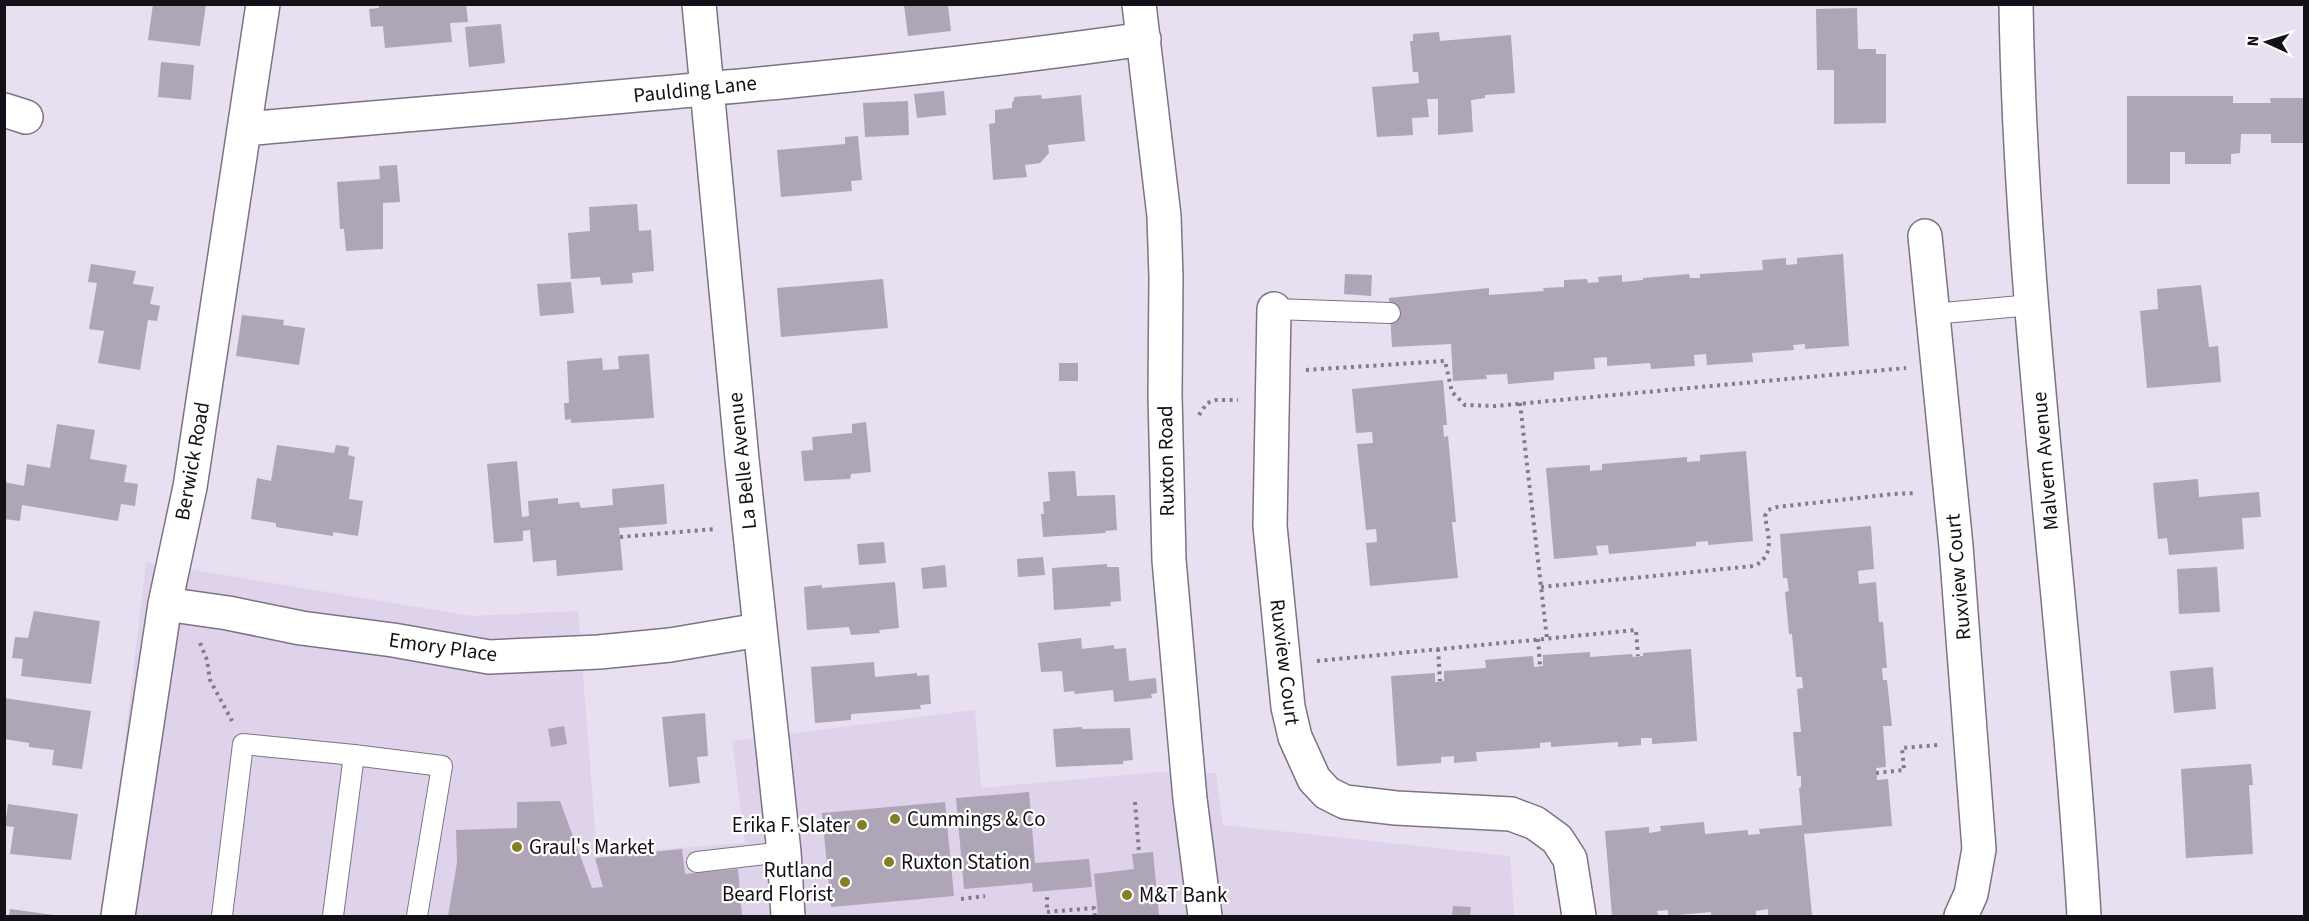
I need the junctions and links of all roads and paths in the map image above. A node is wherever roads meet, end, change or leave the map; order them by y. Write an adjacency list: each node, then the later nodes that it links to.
1 (263, 4): 7 (street, Berwick Road)
2 (699, 4): 6 (street, La Belle Avenue)
3 (1139, 4): 5 (street, Ruxton Road)
4 (2016, 4): 9 (street, Malvern Avenue)
5 (1143, 39): 6 (street, Paulding Lane); 16 (street, Ruxton Road)
6 (708, 88): 7 (street, Paulding Lane); 18 (street, La Belle Avenue)
7 (245, 129): 21 (street, Berwick Road)
8 (1925, 236): 12 (street, Ruxview Court)
9 (2031, 305): 12 (lane); 51 (street, Malvern Avenue)
10 (1274, 309): 11 (lane); 14 (street, Ruxview Court)
11 (1390, 314)
12 (1933, 314): 13 (street, Ruxview Court)
13 (1938, 365): 15 (path); 17 (street, Ruxview Court)
14 (1272, 386): 15 (path); 16 (path); 28 (street, Ruxview Court)
15 (1520, 403): 20 (path)
16 (1166, 416): 48 (street, Ruxton Road)
17 (1950, 493): 20 (path); 32 (street, Ruxview Court)
18 (749, 526): 19 (path); 22 (street, La Belle Avenue)
19 (620, 537)
20 (1541, 587): 25 (path)
21 (165, 604): 22 (street, Emory Place); 42 (street, Berwick Road)
22 (759, 630): 36 (street, La Belle Avenue)
23 (197, 635): 31 (path)
24 (1538, 639): 25 (path); 26 (path); 29 (path)
25 (1546, 639): 27 (path)
26 (1438, 649): 28 (path); 30 (path)
27 (1638, 656)
28 (1284, 664): 49 (street, Ruxview Court)
29 (1540, 666)
30 (1440, 681)
31 (229, 716)
32 (1971, 741): 34 (path); 50 (street, Ruxview Court)
33 (354, 755): 43 (lane); 44 (lane); 45 (lane)
34 (1876, 773)
35 (1135, 802): 37 (path)
36 (784, 852): 38 (lane); 46 (street, La Belle Avenue)
37 (1139, 852)
38 (697, 862)
39 (985, 896): 41 (path)
40 (1047, 897): 47 (path)
41 (962, 898)
42 (118, 916)
43 (222, 916)
44 (333, 916)
45 (417, 916)
46 (788, 916)
47 (1095, 916)
48 (1205, 916)
49 (1579, 916)
50 (1961, 916)
51 (2084, 916)

